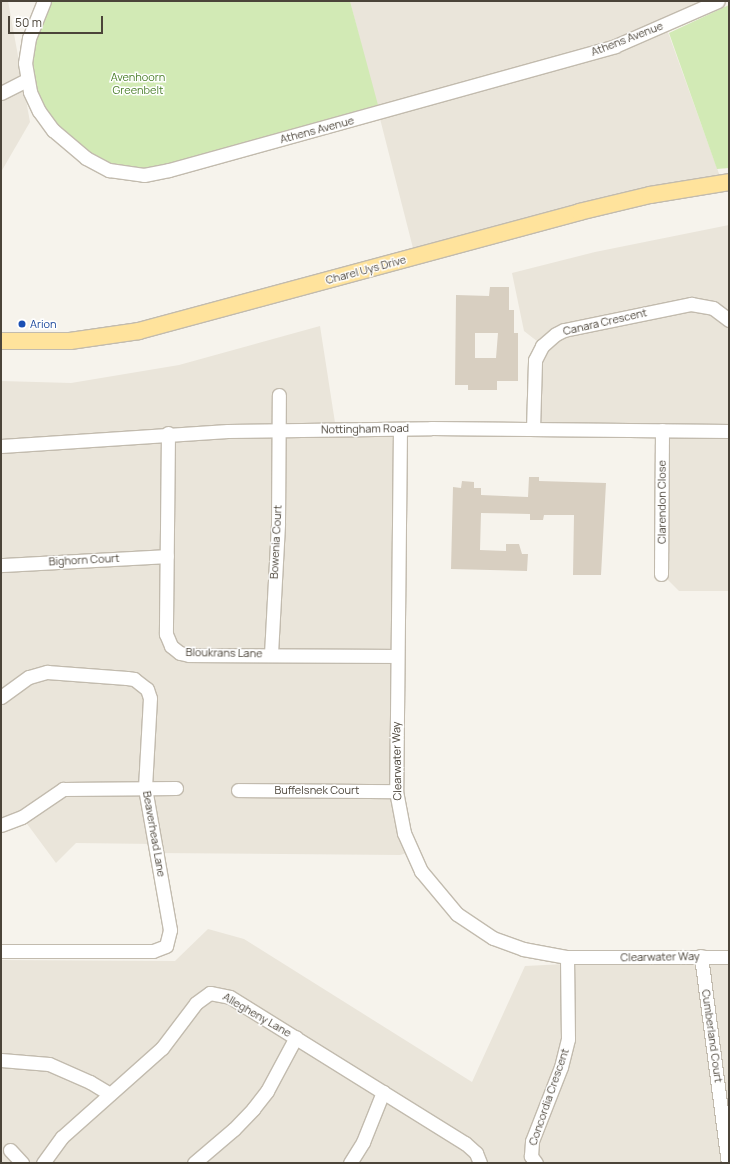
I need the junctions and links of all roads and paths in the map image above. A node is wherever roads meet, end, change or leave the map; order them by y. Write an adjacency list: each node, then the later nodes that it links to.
1 (44, 1): 3 (street, Athens Avenue)
2 (718, 1): 3 (street, Athens Avenue)
3 (27, 80): 4 (street)
4 (1, 93)
5 (729, 182): 7 (main road, Charel Uys Drive)
6 (729, 320): 10 (street, Canara Crescent)
7 (1, 341)
8 (279, 395): 11 (street, Bowenia Court)
9 (400, 429): 10 (street, Nottingham Road); 11 (street, Nottingham Road); 20 (street, Clearwater Way)
10 (533, 429): 12 (street, Nottingham Road)
11 (279, 430): 14 (street, Nottingham Road); 19 (street, Bowenia Court)
12 (662, 430): 13 (street, Nottingham Road); 18 (street, Clarendon Close)
13 (729, 431)
14 (168, 433): 15 (street, Nottingham Road); 16 (street, Bloukrans Lane)
15 (1, 446)
16 (167, 556): 17 (street, Bighorn Court); 19 (street, Bloukrans Lane)
17 (1, 565)
18 (661, 574)
19 (271, 654): 20 (street, Bloukrans Lane)
20 (398, 656): 25 (street, Clearwater Way)
21 (1, 698): 22 (street, Beaverhead Lane)
22 (145, 788): 23 (street); 26 (street); 27 (street, Beaverhead Lane)
23 (176, 788)
24 (238, 790): 25 (street, Buffelsnek Court)
25 (396, 791): 29 (street, Clearwater Way)
26 (1, 825)
27 (1, 951)
28 (701, 956): 29 (street, Clearwater Way); 30 (street, Clearwater Way); 42 (street, Cumberland Court)
29 (567, 957): 41 (street, Concordia Crescent)
30 (729, 957)
31 (296, 1038): 33 (street, Allegheny Lane); 34 (street, Allegheny Lane); 38 (street)
32 (1, 1060): 34 (street)
33 (383, 1092): 39 (street); 40 (street, Allegheny Lane)
34 (110, 1094): 37 (street, Allegheny Lane)
35 (10, 1150): 36 (street)
36 (22, 1163)
37 (43, 1163)
38 (194, 1163)
39 (350, 1163)
40 (480, 1163)
41 (536, 1163)
42 (728, 1163)

